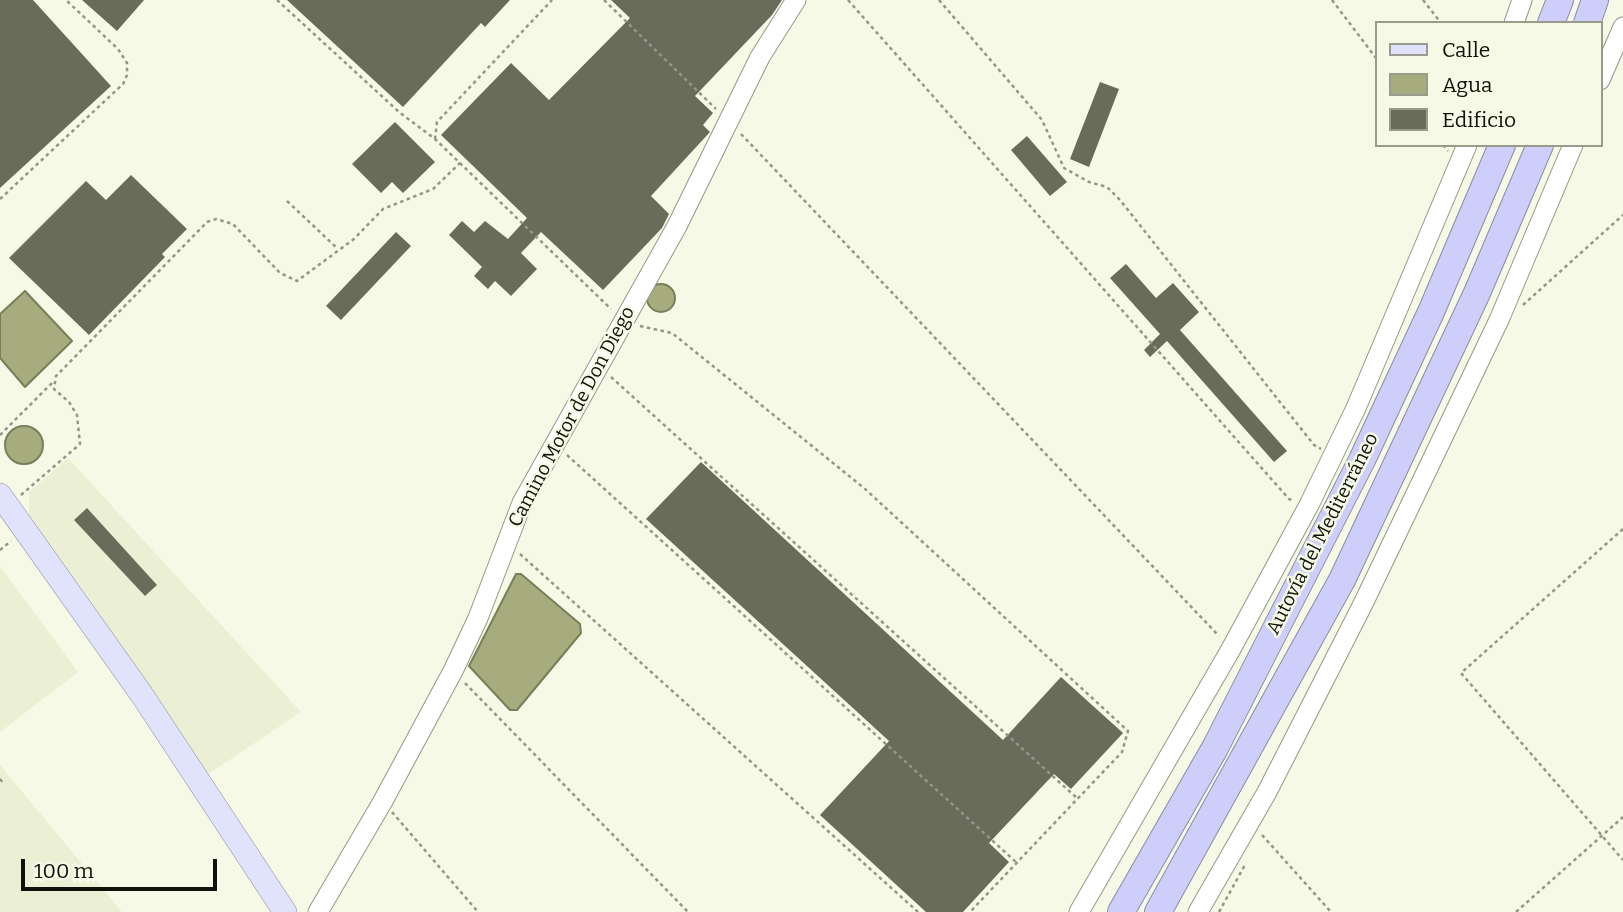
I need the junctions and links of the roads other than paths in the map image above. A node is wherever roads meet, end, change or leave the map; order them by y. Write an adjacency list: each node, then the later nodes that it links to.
1 (796, 0): 17 (street, Camino Motor de Don Diego)
2 (1522, 0): 5 (street)
3 (1560, 0): 6 (highway)
4 (1595, 0): 7 (highway)
5 (1515, 21)
6 (1552, 21)
7 (1588, 21)
8 (1623, 27): 9 (street)
9 (1602, 75)
10 (1466, 147): 18 (street)
11 (1501, 147): 15 (highway, Autovía del Mediterráneo)
12 (1539, 147): 21 (highway, Autovía del Mediterráneo)
13 (1572, 147): 22 (street)
14 (4, 501): 16 (main road)
15 (1273, 634): 19 (highway); 20 (highway, Autovía del Mediterráneo)
16 (285, 912)
17 (318, 912)
18 (1079, 912)
19 (1108, 912)
20 (1121, 912)
21 (1158, 912)
22 (1198, 912)

